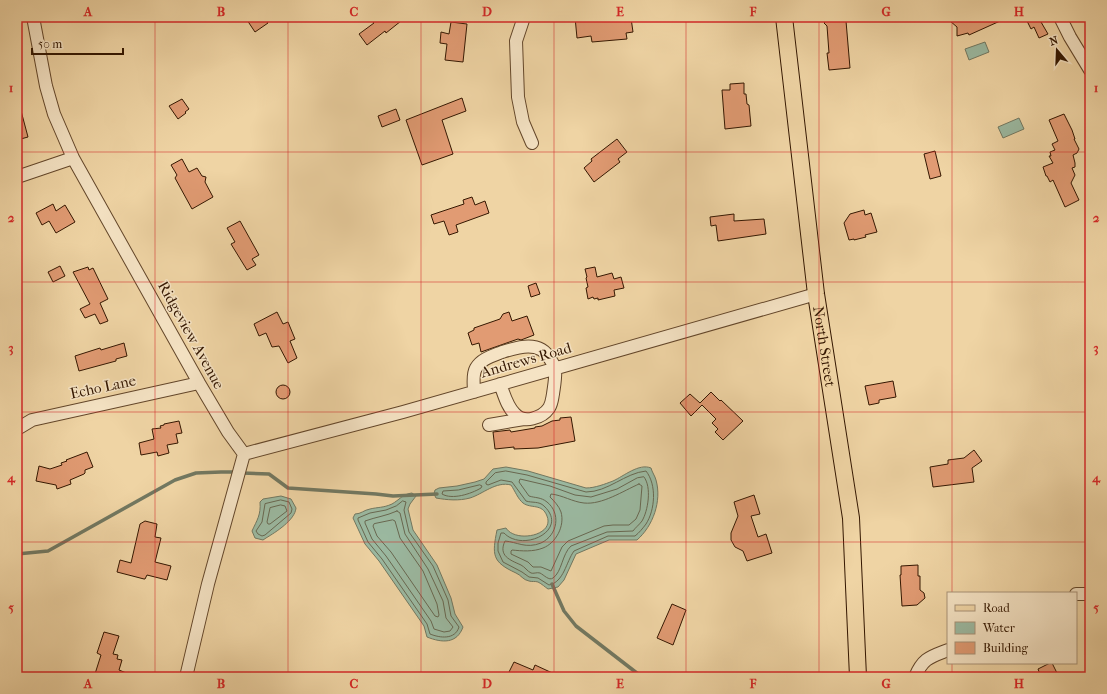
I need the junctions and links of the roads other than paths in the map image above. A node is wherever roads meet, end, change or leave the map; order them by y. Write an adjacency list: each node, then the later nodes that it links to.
1 (33, 17): 7 (street, Ridgeview Avenue)
2 (524, 17): 6 (street)
3 (784, 17): 9 (main road, North Street)
4 (1060, 17): 5 (street)
5 (1090, 70)
6 (532, 143)
7 (73, 158): 8 (street); 11 (street, Ridgeview Avenue)
8 (17, 177)
9 (816, 294): 10 (street, Andrews Road); 22 (main road, North Street)
10 (556, 368): 12 (street, Andrews Road); 13 (street); 14 (street)
11 (199, 383): 16 (street, Echo Lane); 17 (street, Ridgeview Avenue)
12 (500, 384): 13 (street, Andrews Road); 14 (street)
13 (474, 392): 17 (street, Andrews Road)
14 (524, 419): 15 (street)
15 (489, 425)
16 (17, 429)
17 (242, 459): 21 (street)
18 (1077, 594): 19 (street)
19 (1090, 594)
20 (947, 650): 23 (street)
21 (186, 677)
22 (858, 677)
23 (915, 677)

